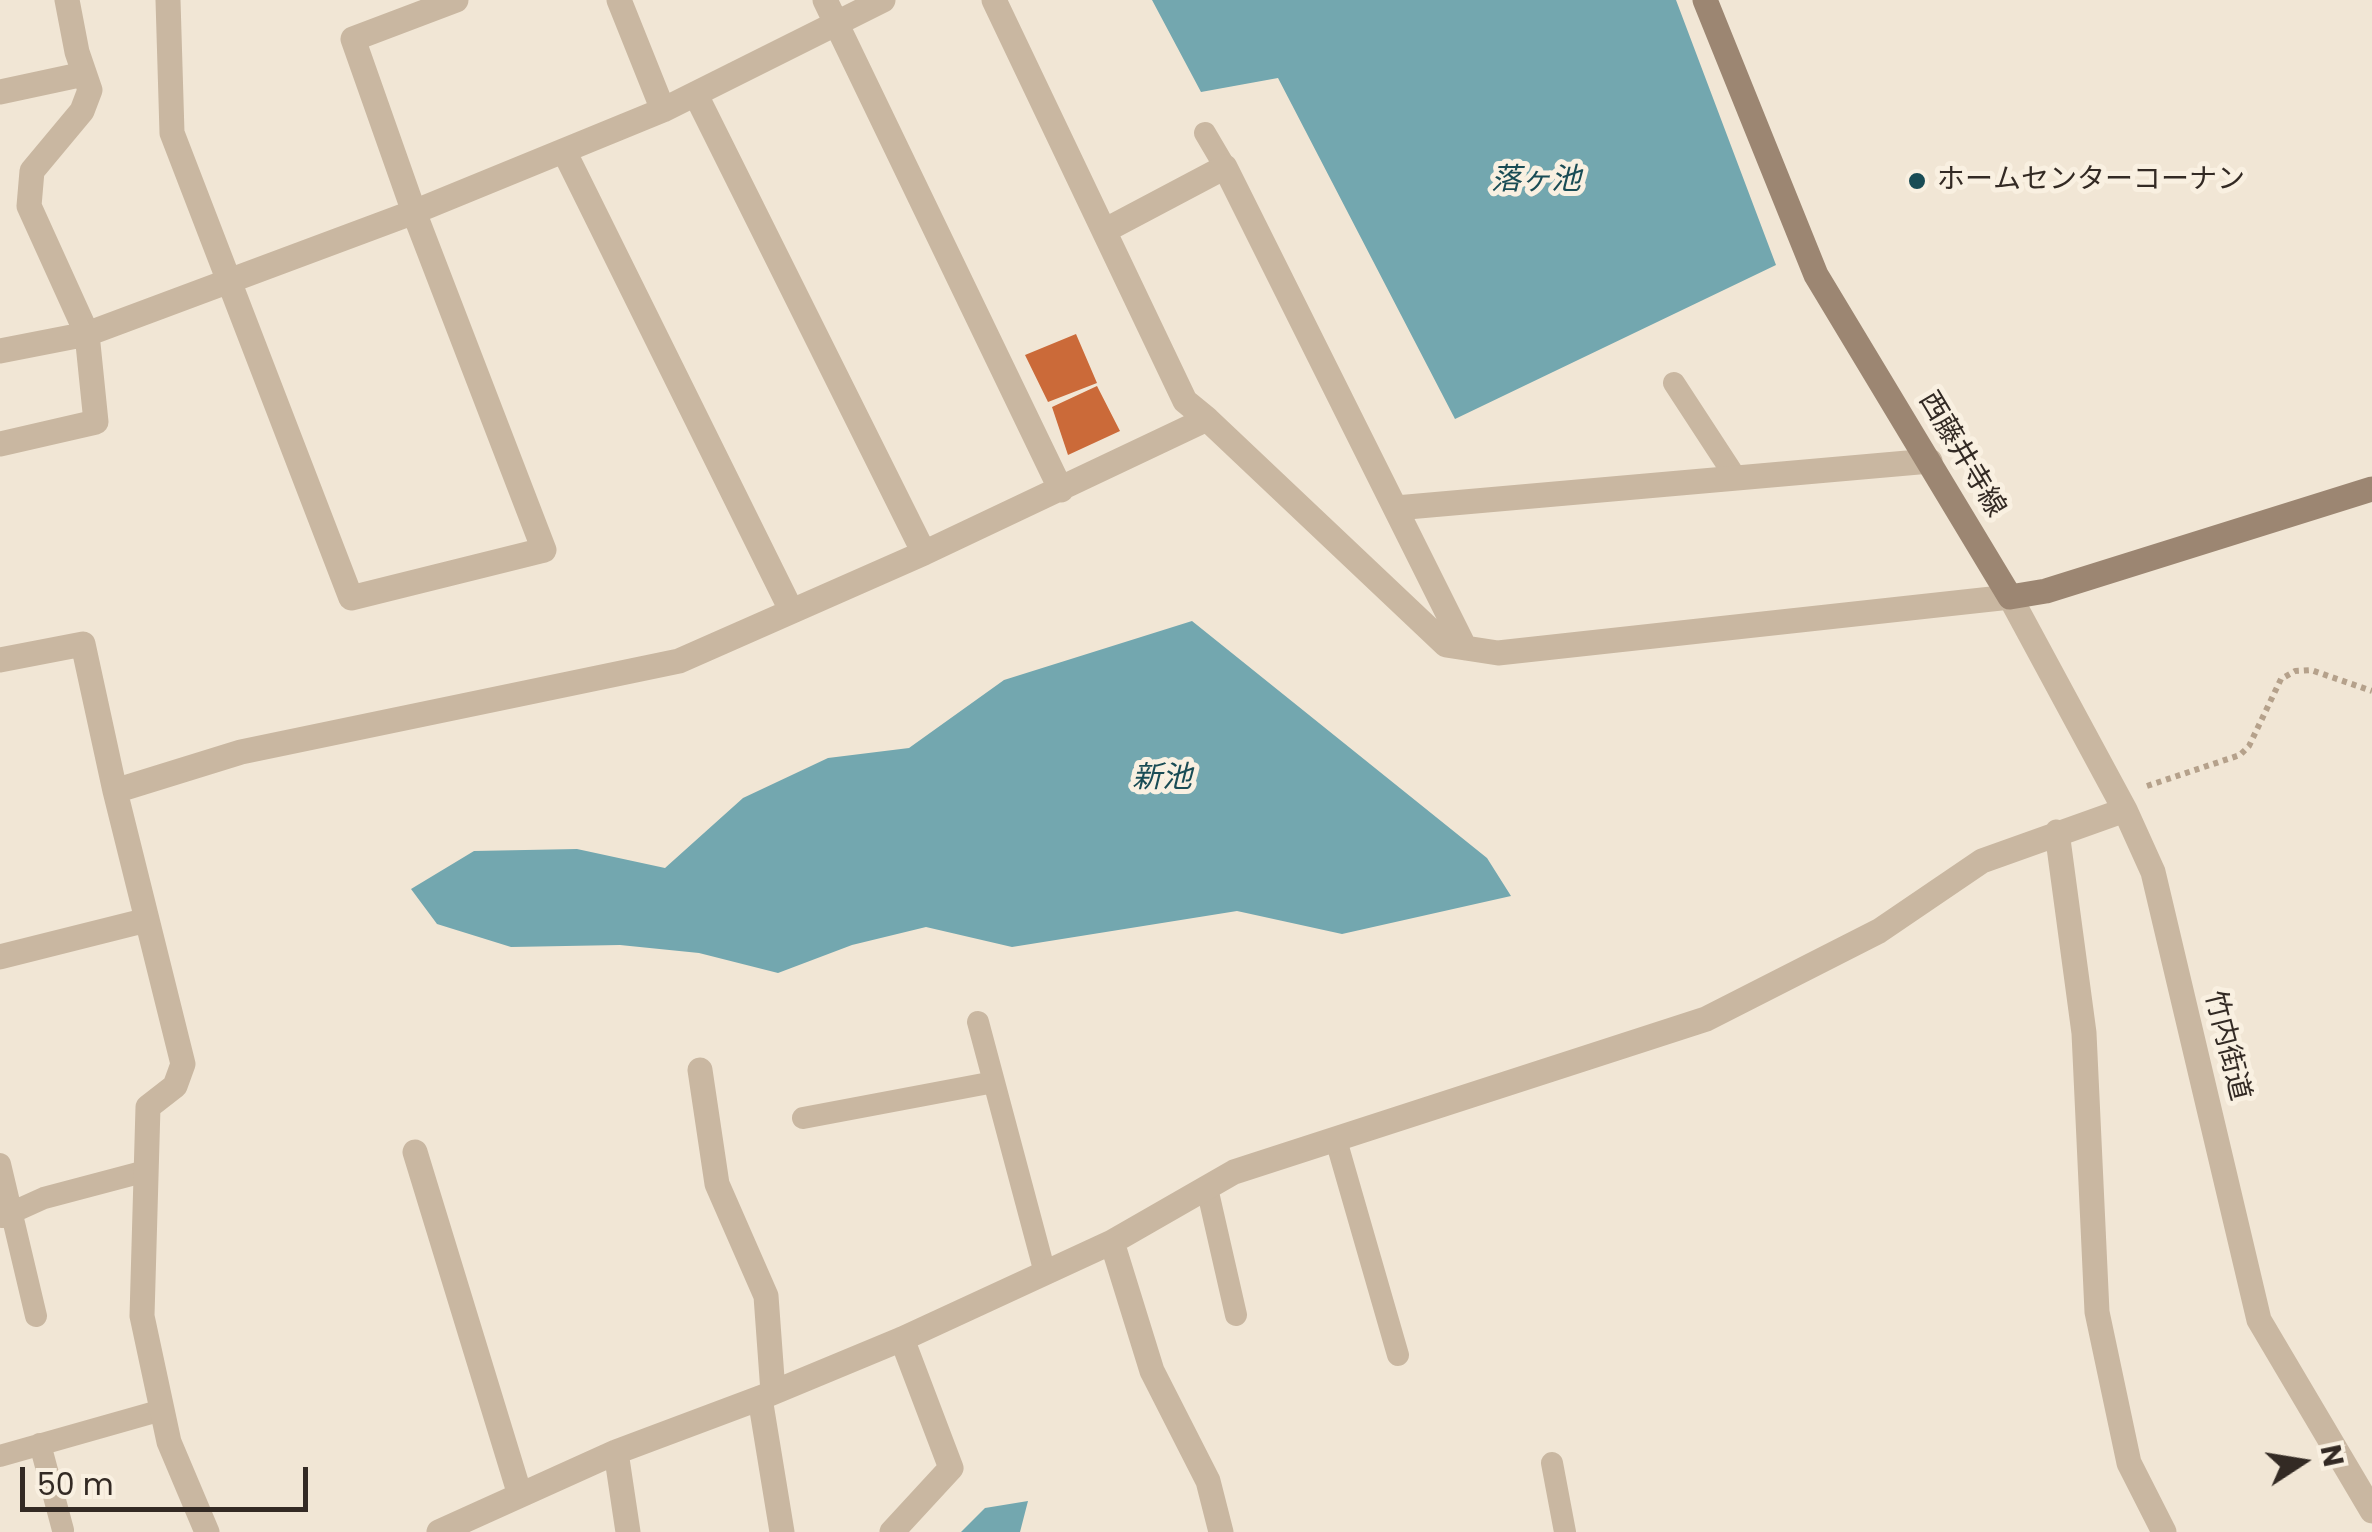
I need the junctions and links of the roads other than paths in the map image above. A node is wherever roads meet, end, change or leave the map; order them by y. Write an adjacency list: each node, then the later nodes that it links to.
1 (66, 0): 10 (street)
2 (168, 0): 19 (street)
3 (456, 0): 17 (street)
4 (618, 0): 13 (street)
5 (825, 0): 9 (street)
6 (883, 0): 9 (street)
7 (994, 0): 18 (street)
8 (1705, 0): 25 (main road, 西藤井寺線)
9 (836, 25): 12 (street); 28 (street)
10 (84, 74): 11 (street); 20 (street)
11 (0, 92)
12 (696, 94): 13 (street); 30 (street)
13 (663, 110): 15 (street)
14 (1206, 133): 16 (lane)
15 (564, 151): 17 (street); 32 (street)
16 (1224, 167): 18 (street); 29 (street)
17 (414, 212): 19 (street); 19 (street)
18 (1104, 231): 23 (street)
19 (229, 283): 20 (street)
20 (88, 334): 21 (street); 24 (street)
21 (0, 351)
22 (1674, 383): 26 (lane)
23 (1207, 419): 28 (street); 33 (street)
24 (0, 444)
25 (1930, 461): 26 (street); 31 (main road, 西藤井寺線)
26 (1736, 478): 29 (street)
27 (2372, 489): 31 (main road)
28 (1061, 490): 30 (street)
29 (1396, 508): 33 (street)
30 (924, 553): 32 (street)
31 (2010, 597): 33 (street); 36 (street, 竹内街道)
32 (791, 610): 35 (street)
33 (1465, 648)
34 (0, 660): 35 (street)
35 (115, 791): 38 (street)
36 (2121, 803): 37 (street); 63 (street, 竹内街道)
37 (2057, 832): 44 (street); 72 (street)
38 (147, 920): 39 (street); 47 (street)
39 (0, 957)
40 (978, 1022): 42 (lane)
41 (700, 1070): 56 (street)
42 (994, 1082): 43 (lane); 51 (lane)
43 (803, 1118)
44 (1336, 1140): 48 (street); 55 (lane)
45 (416, 1152): 62 (street)
46 (0, 1164): 49 (lane)
47 (146, 1171): 49 (lane); 57 (street)
48 (1207, 1188): 50 (street); 52 (lane)
49 (6, 1215): 53 (lane)
50 (1112, 1242): 51 (street); 70 (street)
51 (1045, 1273): 54 (street)
52 (1236, 1315)
53 (36, 1316)
54 (902, 1339): 56 (street); 69 (street)
55 (1398, 1355)
56 (767, 1395): 59 (street); 68 (street)
57 (162, 1410): 58 (lane); 65 (street)
58 (40, 1444): 60 (lane); 64 (lane)
59 (616, 1452): 62 (street); 67 (street)
60 (0, 1456)
61 (1552, 1463): 71 (lane)
62 (520, 1496): 66 (street)
63 (2372, 1511)
64 (62, 1530)
65 (207, 1532)
66 (439, 1532)
67 (628, 1532)
68 (782, 1532)
69 (892, 1532)
70 (1221, 1532)
71 (1565, 1532)
72 (2164, 1532)

